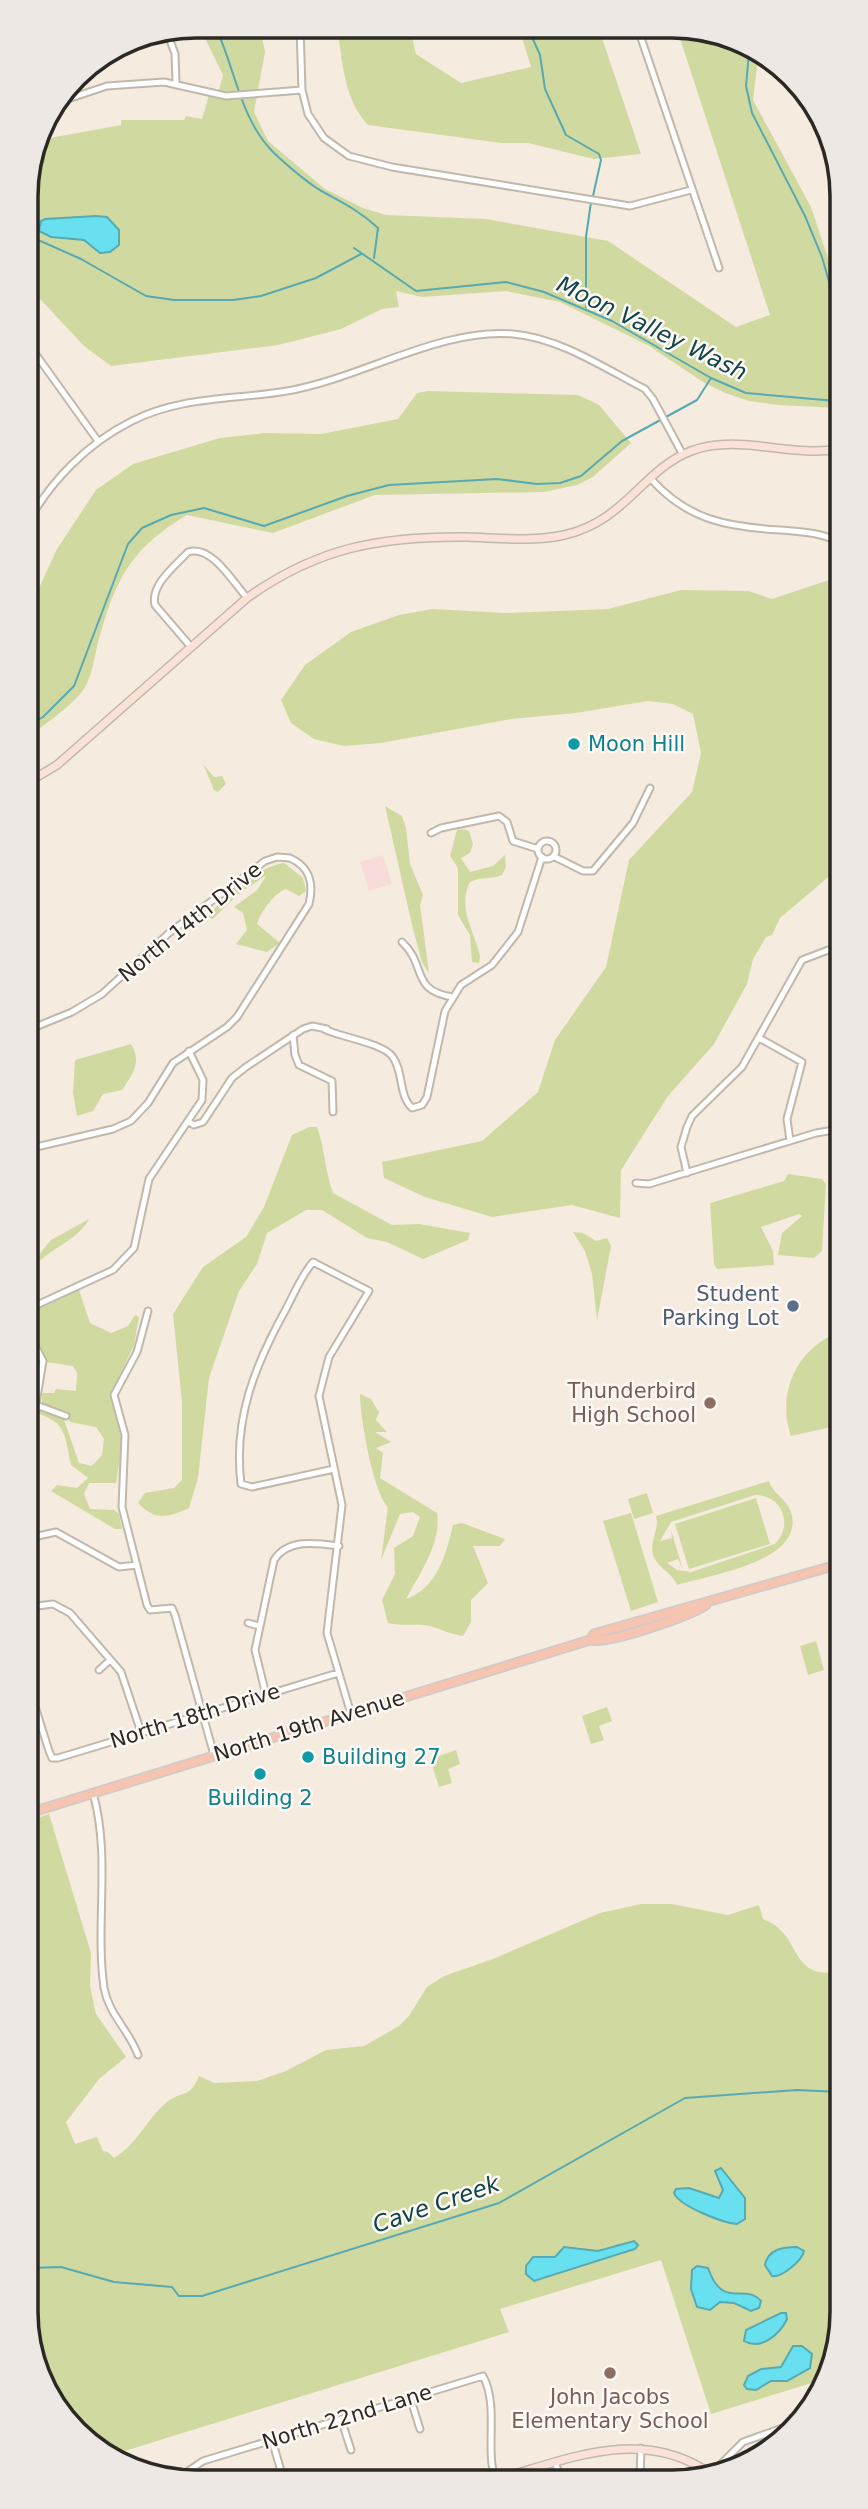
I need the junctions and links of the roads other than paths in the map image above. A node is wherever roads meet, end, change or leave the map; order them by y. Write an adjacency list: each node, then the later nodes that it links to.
1 (300, 38): 5 (street)
2 (641, 38): 7 (street)
3 (170, 41): 4 (street)
4 (176, 82): 5 (street); 6 (street)
5 (302, 90): 7 (street)
6 (74, 97)
7 (691, 190): 8 (street)
8 (719, 268)
9 (39, 359): 10 (street)
10 (98, 441): 12 (street); 14 (street)
11 (830, 449): 12 (street)
12 (683, 455): 13 (street)
13 (652, 480): 15 (street); 16 (street)
14 (39, 507)
15 (830, 538)
16 (247, 598): 17 (street); 17 (street)
17 (191, 647): 18 (street)
18 (39, 776)
19 (650, 788): 22 (street)
20 (431, 833): 21 (street)
21 (538, 849): 22 (street); 23 (street)
22 (553, 856): 23 (street)
23 (542, 858): 26 (street)
24 (402, 942): 26 (street)
25 (830, 949): 29 (street)
26 (453, 997): 28 (street)
27 (39, 1025): 30 (street, North 14th Drive)
28 (293, 1035): 31 (street); 32 (street)
29 (759, 1038): 34 (street); 36 (street)
30 (189, 1051): 32 (street); 35 (street, North 14th Drive)
31 (333, 1112)
32 (189, 1122): 38 (street)
33 (830, 1132): 34 (street)
34 (790, 1141): 36 (street)
35 (39, 1147)
36 (687, 1173): 37 (street)
37 (636, 1183)
38 (38, 1304)
39 (148, 1311): 49 (street)
40 (38, 1352): 41 (street)
41 (38, 1388)
42 (38, 1404): 43 (street)
43 (66, 1416)
44 (334, 1469): 44 (street); 46 (street)
45 (38, 1536): 49 (street)
46 (339, 1546): 48 (street); 56 (street)
47 (264, 1556): 48 (street)
48 (274, 1560): 53 (street)
49 (137, 1565): 58 (street)
50 (829, 1567): 59 (main road, North 19th Avenue)
51 (38, 1606): 54 (street)
52 (248, 1623): 53 (street)
53 (259, 1626): 57 (street)
54 (110, 1660): 55 (street); 61 (street)
55 (99, 1670)
56 (338, 1673): 57 (street, North 18th Drive); 59 (street)
57 (266, 1695): 58 (street, North 18th Drive)
58 (202, 1714): 61 (street, North 18th Drive); 62 (street)
59 (351, 1714): 62 (main road, North 19th Avenue)
60 (38, 1715): 61 (street, North 18th Drive)
61 (141, 1732)
62 (214, 1755): 63 (main road, North 19th Avenue)
63 (93, 1793): 64 (main road, North 19th Avenue); 65 (street)
64 (38, 1810)
65 (138, 2055)
66 (410, 2398): 67 (street, North 22nd Lane); 68 (street); 78 (street, North 22nd Lane)
67 (341, 2419): 70 (street, North 22nd Lane); 72 (street)
68 (420, 2429)
69 (777, 2430): 73 (street)
70 (272, 2440): 76 (street, North 22nd Lane); 77 (street)
71 (641, 2448): 74 (street); 75 (street); 81 (street)
72 (351, 2450)
73 (726, 2460)
74 (555, 2462): 79 (street); 80 (street)
75 (698, 2468)
76 (190, 2470)
77 (281, 2470)
78 (494, 2470)
79 (528, 2470)
80 (558, 2470)
81 (640, 2470)

